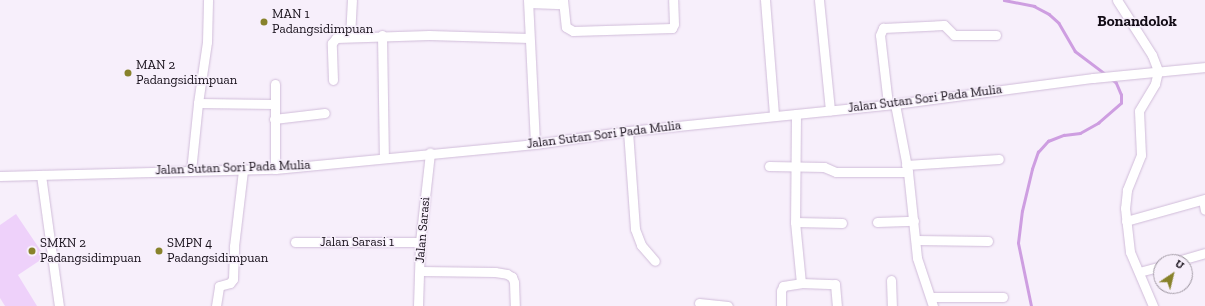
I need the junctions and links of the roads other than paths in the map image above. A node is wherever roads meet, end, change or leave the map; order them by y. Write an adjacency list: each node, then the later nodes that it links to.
1 (208, 0): 17 (street)
2 (352, 0): 11 (street)
3 (673, 0): 8 (street)
4 (765, 0): 23 (street)
5 (819, 0): 20 (street)
6 (1118, 0): 14 (street)
7 (528, 2): 8 (street); 12 (street)
8 (563, 2)
9 (382, 35): 11 (street); 12 (street); 28 (street)
10 (996, 35): 19 (street)
11 (350, 36): 15 (street)
12 (529, 38): 26 (street)
13 (1205, 67): 14 (street, Jalan Sutan Sori Pada Mulia)
14 (1158, 71): 19 (street, Jalan Sutan Sori Pada Mulia); 41 (street)
15 (333, 80)
16 (275, 84): 18 (street)
17 (198, 103): 18 (street); 35 (street)
18 (274, 104): 24 (street)
19 (892, 104): 20 (street, Jalan Sutan Sori Pada Mulia); 32 (street)
20 (830, 110): 22 (street, Jalan Sutan Sori Pada Mulia)
21 (325, 113): 24 (street)
22 (796, 114): 23 (street, Jalan Sutan Sori Pada Mulia); 31 (street)
23 (774, 116): 25 (street, Jalan Sutan Sori Pada Mulia)
24 (274, 119): 33 (street)
25 (628, 131): 26 (street, Jalan Sutan Sori Pada Mulia); 51 (street)
26 (535, 144): 27 (street, Jalan Sutan Sori Pada Mulia)
27 (430, 153): 28 (street, Jalan Sutan Sori Pada Mulia); 47 (street, Jalan Sarasi)
28 (384, 158): 33 (street, Jalan Sutan Sori Pada Mulia)
29 (999, 159): 32 (street)
30 (770, 166): 31 (street)
31 (794, 166): 32 (street); 42 (street)
32 (907, 168): 40 (street)
33 (275, 169): 34 (street, Jalan Sutan Sori Pada Mulia)
34 (243, 170): 35 (street, Jalan Sutan Sori Pada Mulia); 61 (street)
35 (191, 171): 36 (street, Jalan Sutan Sori Pada Mulia)
36 (41, 175): 37 (street, Jalan Sutan Sori Pada Mulia); 60 (street)
37 (0, 176)
38 (1204, 199): 39 (street); 41 (street)
39 (1205, 210)
40 (914, 221): 43 (street); 45 (street)
41 (1126, 221): 54 (street)
42 (795, 222): 44 (street); 56 (street)
43 (877, 222)
44 (842, 223)
45 (916, 240): 48 (street); 58 (street)
46 (295, 242): 47 (street, Jalan Sarasi 1)
47 (420, 242): 53 (street, Jalan Sarasi)
48 (988, 242)
49 (1205, 253): 50 (street)
50 (1193, 256)
51 (655, 261)
52 (1153, 268): 54 (street)
53 (420, 271): 62 (street, Jalan Sarasi); 63 (street)
54 (1139, 272): 68 (street)
55 (890, 280): 67 (street)
56 (801, 283): 65 (street); 66 (street)
57 (1003, 296): 58 (street)
58 (932, 302)
59 (699, 303): 64 (street)
60 (59, 306)
61 (216, 306)
62 (418, 306)
63 (515, 306)
64 (728, 306)
65 (781, 306)
66 (837, 306)
67 (892, 306)
68 (1153, 306)

